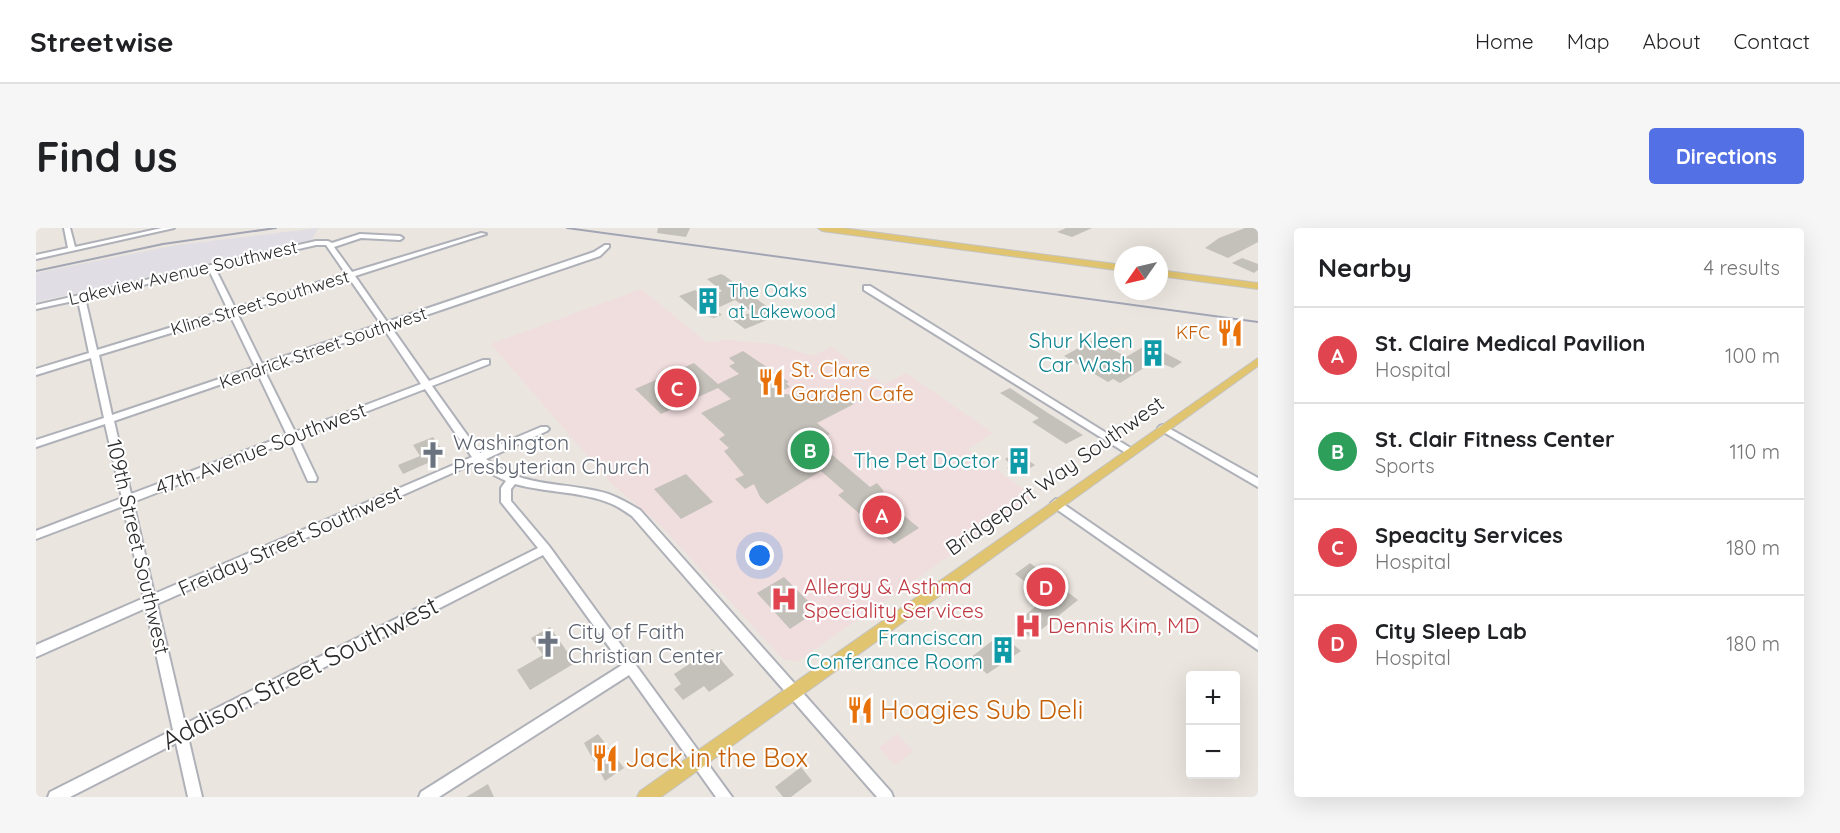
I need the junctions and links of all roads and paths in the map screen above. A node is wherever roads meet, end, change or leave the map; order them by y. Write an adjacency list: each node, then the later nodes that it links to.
1 (67, 228): 10 (street)
2 (171, 228): 5 (street)
3 (822, 228): 4 (main road)
4 (828, 228): 13 (main road)
5 (156, 229): 10 (street)
6 (483, 234): 15 (street, Kline Street Southwest)
7 (400, 238): 8 (street, Lakeview Avenue Southwest)
8 (330, 246): 12 (street, Lakeview Avenue Southwest); 15 (street)
9 (607, 246): 21 (street, Kendrick Street Southwest)
10 (72, 249): 11 (street)
11 (36, 257)
12 (211, 267): 18 (street, Lakeview Avenue Southwest); 20 (street)
13 (1114, 267)
14 (1168, 274): 16 (main road)
15 (349, 276): 20 (street, Kline Street Southwest); 21 (street)
16 (1258, 286)
17 (867, 288): 33 (street)
18 (81, 297): 19 (street, Lakeview Avenue Southwest); 22 (street, 109th Street Southwest)
19 (36, 307)
20 (233, 312): 22 (street, Kline Street Southwest); 25 (street)
21 (385, 327): 25 (street, Kendrick Street Southwest); 27 (street)
22 (93, 354): 26 (street, Kline Street Southwest); 28 (street, 109th Street Southwest)
23 (1258, 360): 29 (main road, Bridgeport Way Southwest)
24 (486, 362): 27 (street, 47th Avenue Southwest)
25 (260, 369): 28 (street, Kendrick Street Southwest); 31 (street)
26 (36, 372)
27 (427, 386): 31 (street, 47th Avenue Southwest); 34 (street)
28 (109, 420): 32 (street, Kendrick Street Southwest); 38 (street, 109th Street Southwest)
29 (1163, 428): 33 (main road, Bridgeport Way Southwest); 37 (street)
30 (544, 429): 34 (street, Freiday Street Southwest)
31 (293, 437): 35 (street); 38 (street, 47th Avenue Southwest)
32 (36, 444)
33 (1129, 451): 39 (main road, Bridgeport Way Southwest)
34 (478, 458): 36 (street); 42 (street, Freiday Street Southwest)
35 (312, 478)
36 (512, 481): 41 (street); 46 (street)
37 (1258, 483)
38 (127, 501): 40 (street, 47th Avenue Southwest); 42 (street, 109th Street Southwest)
39 (1056, 503): 43 (street); 46 (main road, Bridgeport Way Southwest)
40 (36, 535)
41 (545, 549): 45 (street); 47 (street, Addison Street Southwest)
42 (150, 603): 44 (street, Freiday Street Southwest); 47 (street, 109th Street Southwest)
43 (1258, 645)
44 (36, 651)
45 (630, 667): 48 (street); 51 (street)
46 (791, 691): 48 (main road, Bridgeport Way Southwest); 54 (street)
47 (181, 734): 49 (street, Addison Street Southwest); 50 (street, 109th Street Southwest)
48 (697, 759): 52 (main road, Bridgeport Way Southwest); 53 (street)
49 (54, 797)
50 (195, 797)
51 (426, 797)
52 (646, 797)
53 (725, 797)
54 (886, 797)

